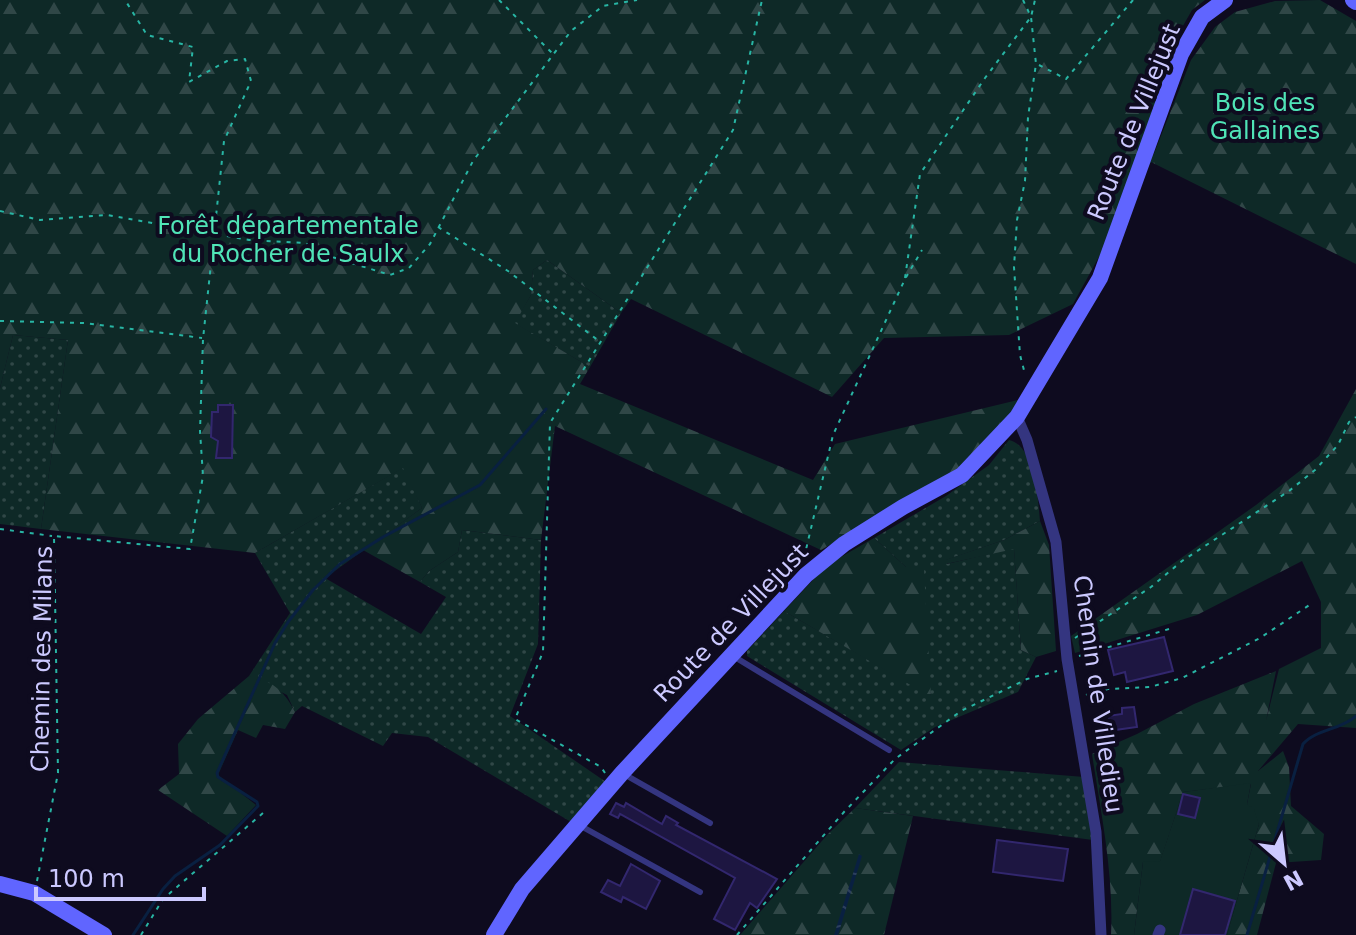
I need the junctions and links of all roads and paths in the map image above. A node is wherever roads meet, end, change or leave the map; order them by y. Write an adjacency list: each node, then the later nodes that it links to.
1 (125, 0): 14 (path, Chemin des Milans)
2 (499, 0): 10 (path)
3 (637, 0): 10 (path)
4 (762, 0): 19 (path)
5 (1023, 0): 9 (path)
6 (1035, 0): 9 (path)
7 (1133, 0): 11 (path)
8 (1225, 0): 20 (main road, Route de Villejust)
9 (1031, 17): 11 (path); 16 (path)
10 (553, 54): 13 (path)
11 (1036, 64): 20 (path)
12 (0, 211): 14 (path)
13 (438, 227): 14 (path); 19 (path)
14 (215, 233): 18 (path, Chemin des Milans)
15 (922, 250): 16 (path)
16 (905, 279): 25 (path)
17 (0, 321): 18 (path)
18 (203, 339): 24 (path, Chemin des Milans)
19 (600, 342): 33 (path)
20 (1031, 398): 21 (main road, Route de Villejust)
21 (1017, 417): 25 (main road, Route de Villejust); 28 (street, Chemin de Villedieu)
22 (1356, 417): 28 (path)
23 (0, 529): 24 (path)
24 (54, 536): 39 (path, Chemin des Milans)
25 (806, 575): 29 (main road, Route de Villejust)
26 (1311, 604): 31 (path)
27 (1169, 629): 30 (path)
28 (1065, 646): 30 (street, Chemin de Villedieu)
29 (733, 656): 32 (lane); 33 (main road, Route de Villejust)
30 (1067, 664): 31 (street, Chemin de Villedieu); 43 (path)
31 (1073, 699): 44 (street, Chemin de Villedieu)
32 (889, 750)
33 (618, 778): 35 (lane); 36 (main road, Route de Villejust)
34 (263, 813): 41 (path)
35 (710, 823)
36 (579, 825): 38 (lane); 42 (main road, Route de Villejust)
37 (0, 884): 39 (main road)
38 (700, 892)
39 (34, 893): 40 (main road)
40 (104, 935)
41 (141, 935)
42 (494, 935)
43 (737, 935)
44 (1101, 935)

